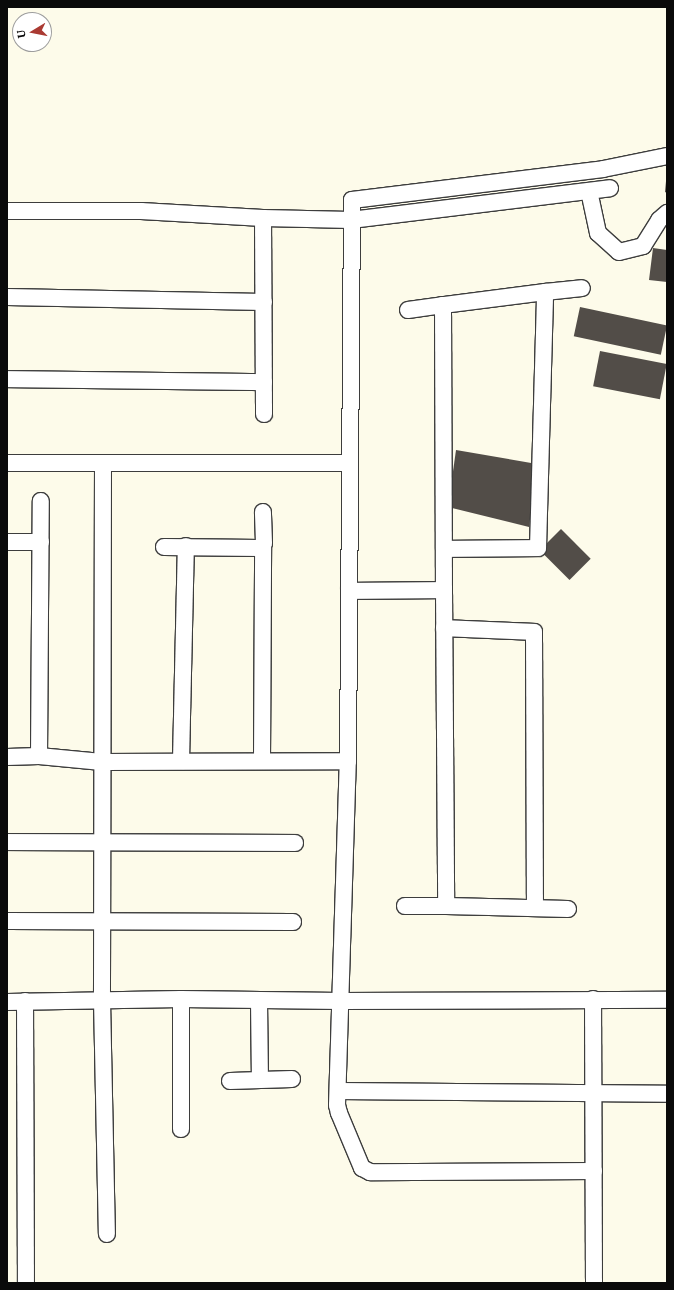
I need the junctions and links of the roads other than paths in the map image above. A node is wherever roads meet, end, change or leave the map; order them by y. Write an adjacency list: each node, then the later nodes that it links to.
1 (667, 156): 2 (street)
2 (526, 179): 5 (street); 9 (street)
3 (610, 188): 4 (street)
4 (589, 191): 5 (street); 7 (street)
5 (515, 200): 9 (street)
6 (7, 211): 8 (street)
7 (667, 213)
8 (263, 218): 9 (street); 13 (street)
9 (352, 220): 21 (street)
10 (582, 288): 11 (street)
11 (545, 292): 14 (street); 29 (street)
12 (7, 297): 13 (street)
13 (264, 302): 17 (street)
14 (443, 305): 15 (street); 29 (street)
15 (408, 310)
16 (7, 379): 17 (street)
17 (264, 382): 18 (street)
18 (264, 414)
19 (7, 463): 20 (street)
20 (103, 463): 21 (street); 38 (street)
21 (349, 463): 31 (street)
22 (41, 501): 25 (street)
23 (263, 512): 26 (street)
24 (7, 542): 25 (street)
25 (41, 542): 34 (street)
26 (263, 545): 27 (street); 36 (street)
27 (186, 546): 28 (street); 35 (street)
28 (164, 547)
29 (444, 549): 30 (street)
30 (444, 590): 31 (street); 32 (street)
31 (349, 591): 37 (street)
32 (444, 628): 43 (street); 44 (street)
33 (7, 756): 34 (street)
34 (39, 756): 38 (street)
35 (182, 761): 36 (street); 38 (street)
36 (262, 761): 37 (street)
37 (348, 761): 54 (street)
38 (102, 762): 40 (street)
39 (7, 842): 40 (street)
40 (103, 842): 41 (street); 47 (street)
41 (296, 843)
42 (405, 906): 43 (street)
43 (446, 906): 44 (street)
44 (535, 908): 45 (street)
45 (568, 908)
46 (7, 921): 47 (street)
47 (103, 922): 48 (street); 51 (street)
48 (293, 922)
49 (181, 999): 51 (street); 52 (street); 63 (street)
50 (593, 999): 53 (street); 54 (street); 61 (street)
51 (102, 1000): 56 (street); 65 (street)
52 (258, 1000): 54 (street); 57 (street)
53 (667, 1000)
54 (341, 1001): 60 (street)
55 (7, 1002): 56 (street)
56 (25, 1002): 66 (street)
57 (260, 1079): 58 (street); 59 (street)
58 (292, 1079)
59 (230, 1081)
60 (338, 1091): 61 (street); 64 (street)
61 (593, 1092): 62 (street); 64 (street)
62 (667, 1094)
63 (181, 1129)
64 (594, 1171): 67 (street)
65 (107, 1234)
66 (26, 1283)
67 (594, 1283)

